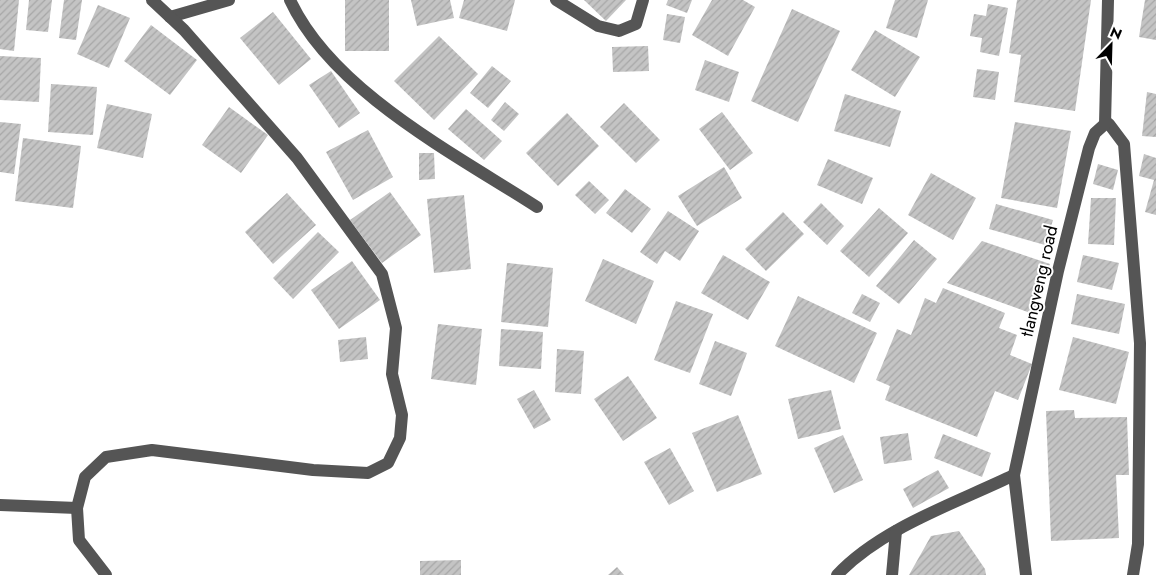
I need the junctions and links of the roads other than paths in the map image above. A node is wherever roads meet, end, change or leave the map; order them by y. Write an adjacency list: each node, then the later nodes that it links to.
1 (152, 0): 7 (street)
2 (229, 0): 7 (street)
3 (290, 0): 9 (street)
4 (556, 0): 5 (street)
5 (644, 0)
6 (1108, 0): 8 (street)
7 (170, 17): 12 (street)
8 (1106, 124): 10 (street, tlangveng road); 18 (street)
9 (537, 207)
10 (1014, 476): 13 (street); 17 (street, tlangveng road)
11 (0, 505): 12 (street)
12 (77, 508): 14 (street)
13 (896, 531): 15 (street); 16 (street)
14 (106, 575)
15 (837, 575)
16 (892, 575)
17 (1026, 575)
18 (1133, 575)

